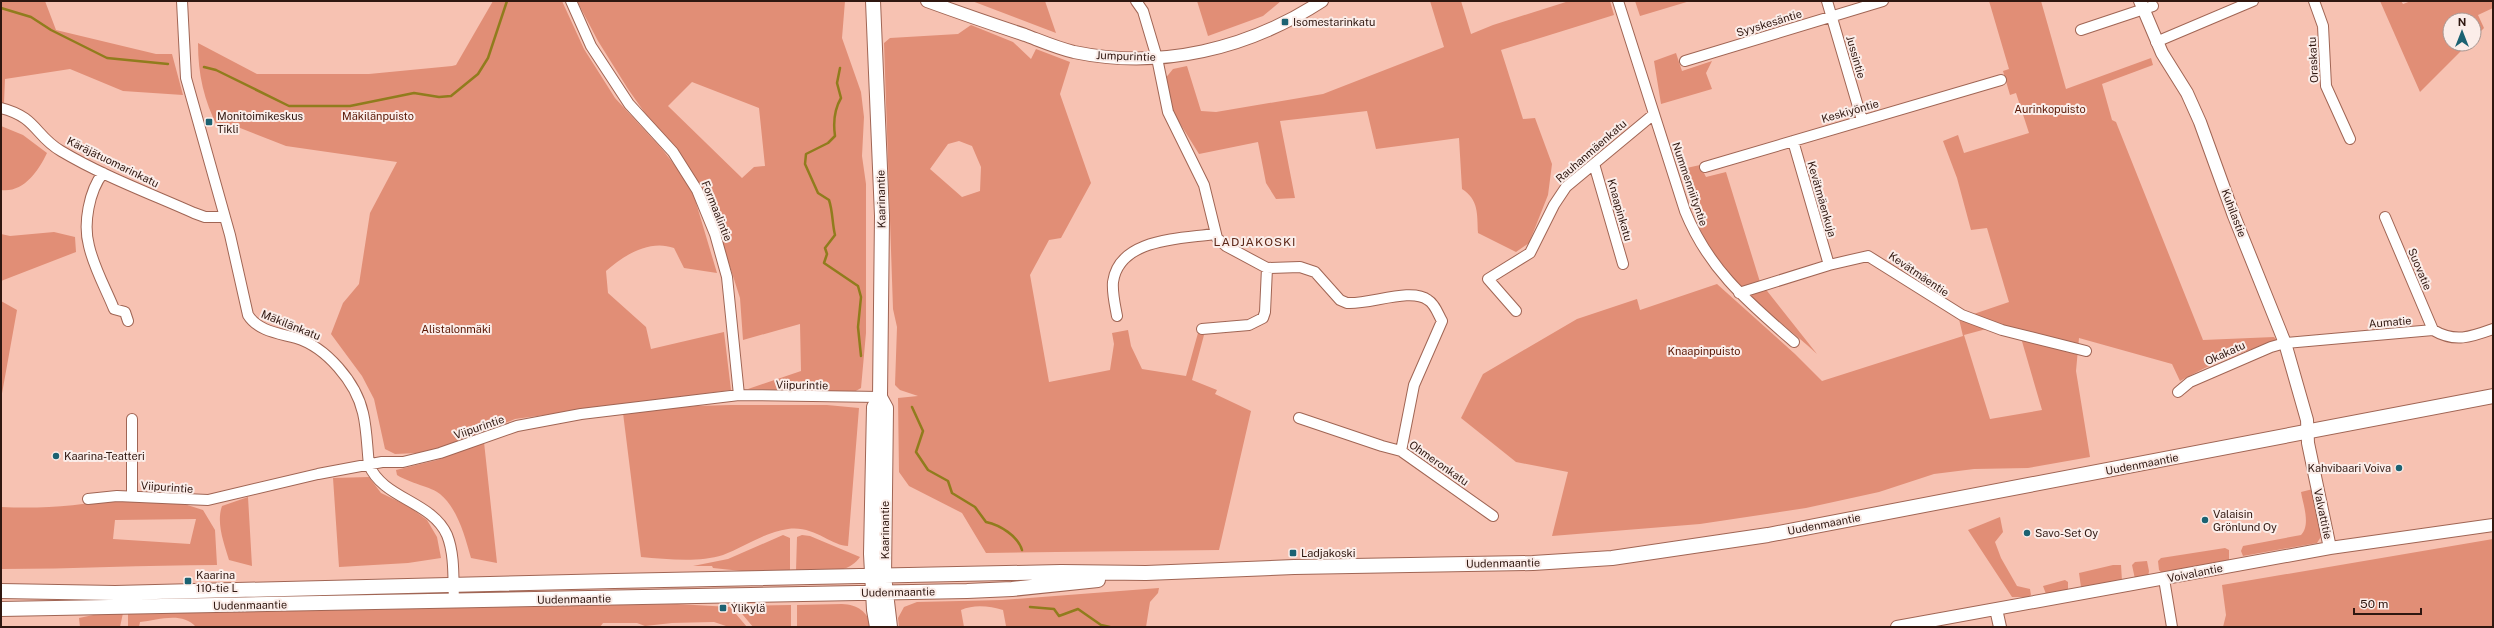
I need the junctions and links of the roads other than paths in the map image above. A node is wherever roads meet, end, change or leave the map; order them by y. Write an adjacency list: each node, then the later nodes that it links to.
1 (182, 1): 27 (street, Mäkilänkatu)
2 (571, 1): 44 (street, Formaalintie)
3 (873, 1): 46 (main road, Kaarinantie)
4 (927, 1): 16 (street, Jumpurintie)
5 (1136, 1): 16 (street)
6 (1322, 1): 16 (street, Jumpurintie)
7 (1618, 1): 20 (street, Nummenniityntie)
8 (1827, 1): 13 (street, Jussintie)
9 (1883, 1): 13 (street, Syyskesäntie)
10 (2253, 1): 15 (street)
11 (2314, 1): 22 (street, Oraskatu)
12 (2145, 5): 14 (street); 15 (street, Kuhilastie)
13 (1832, 17): 17 (street, Syyskesäntie); 21 (street, Jussintie)
14 (2081, 30)
15 (2156, 42): 41 (street, Kuhilastie)
16 (1155, 53): 29 (street)
17 (1685, 61)
18 (2001, 80): 21 (street, Keskiyöntie)
19 (1, 108): 26 (street, Käräjätuomarinkatu)
20 (1654, 114): 24 (street, Rauhanmäenkatu); 33 (street, Nummenniityntie)
21 (1862, 120): 23 (street, Keskiyöntie)
22 (2350, 139)
23 (1793, 141): 25 (street, Keskiyöntie); 31 (street, Kevätmäenkuja)
24 (1594, 164): 30 (street, Knaapinkatu); 34 (street, Rauhanmäenkatu)
25 (1705, 167)
26 (103, 173): 27 (street, Käräjätuomarinkatu); 36 (street)
27 (225, 217): 51 (street, Mäkilänkatu)
28 (2385, 217): 39 (street, Suovatie)
29 (1214, 234): 32 (street); 35 (street)
30 (1623, 264)
31 (1828, 265): 33 (street, Kevätmäentie); 42 (street, Kevätmäentie)
32 (1267, 268): 37 (street); 50 (street)
33 (1738, 293): 40 (street, Nummenniityntie)
34 (1516, 311)
35 (1117, 316)
36 (128, 321)
37 (1202, 329)
38 (2493, 329): 39 (street, Aumatie)
39 (2433, 330): 41 (street, Aumatie)
40 (1794, 342)
41 (2285, 343): 43 (street, Okakatu); 49 (street, Kuhilastie)
42 (2086, 351)
43 (2178, 392)
44 (739, 395): 46 (street, Viipurintie); 51 (street, Viipurintie)
45 (2493, 396): 49 (main road, Uudenmaantie)
46 (880, 397): 58 (main road, Kaarinantie)
47 (1299, 418): 50 (street, Ohmeronkatu)
48 (132, 419): 52 (street)
49 (2307, 433): 56 (street, Valvattitie); 57 (main road, Uudenmaantie)
50 (1401, 451): 54 (street, Ohmeronkatu)
51 (369, 465): 52 (street, Viipurintie); 60 (street, Mäkilänkatu)
52 (132, 497): 53 (street, Viipurintie)
53 (88, 499)
54 (1493, 516)
55 (2493, 525): 56 (street, Voivalantie)
56 (2330, 548): 59 (street, Voivalantie)
57 (1146, 573): 58 (main road, Uudenmaantie); 62 (main road, Uudenmaantie)
58 (878, 577): 60 (main road, Uudenmaantie); 62 (main road, Kaarinantie)
59 (2164, 579): 65 (street, Voivalantie); 70 (street)
60 (454, 584): 61 (main road, Uudenmaantie); 63 (street, Mäkilänkatu)
61 (1, 591)
62 (879, 593): 63 (main road, Uudenmaantie); 66 (main road); 67 (main road)
63 (454, 602): 64 (main road, Uudenmaantie)
64 (1, 608)
65 (1996, 609): 68 (street, Voivalantie); 69 (street)
66 (877, 627)
67 (890, 627)
68 (1897, 627)
69 (2000, 627)
70 (2172, 627)

